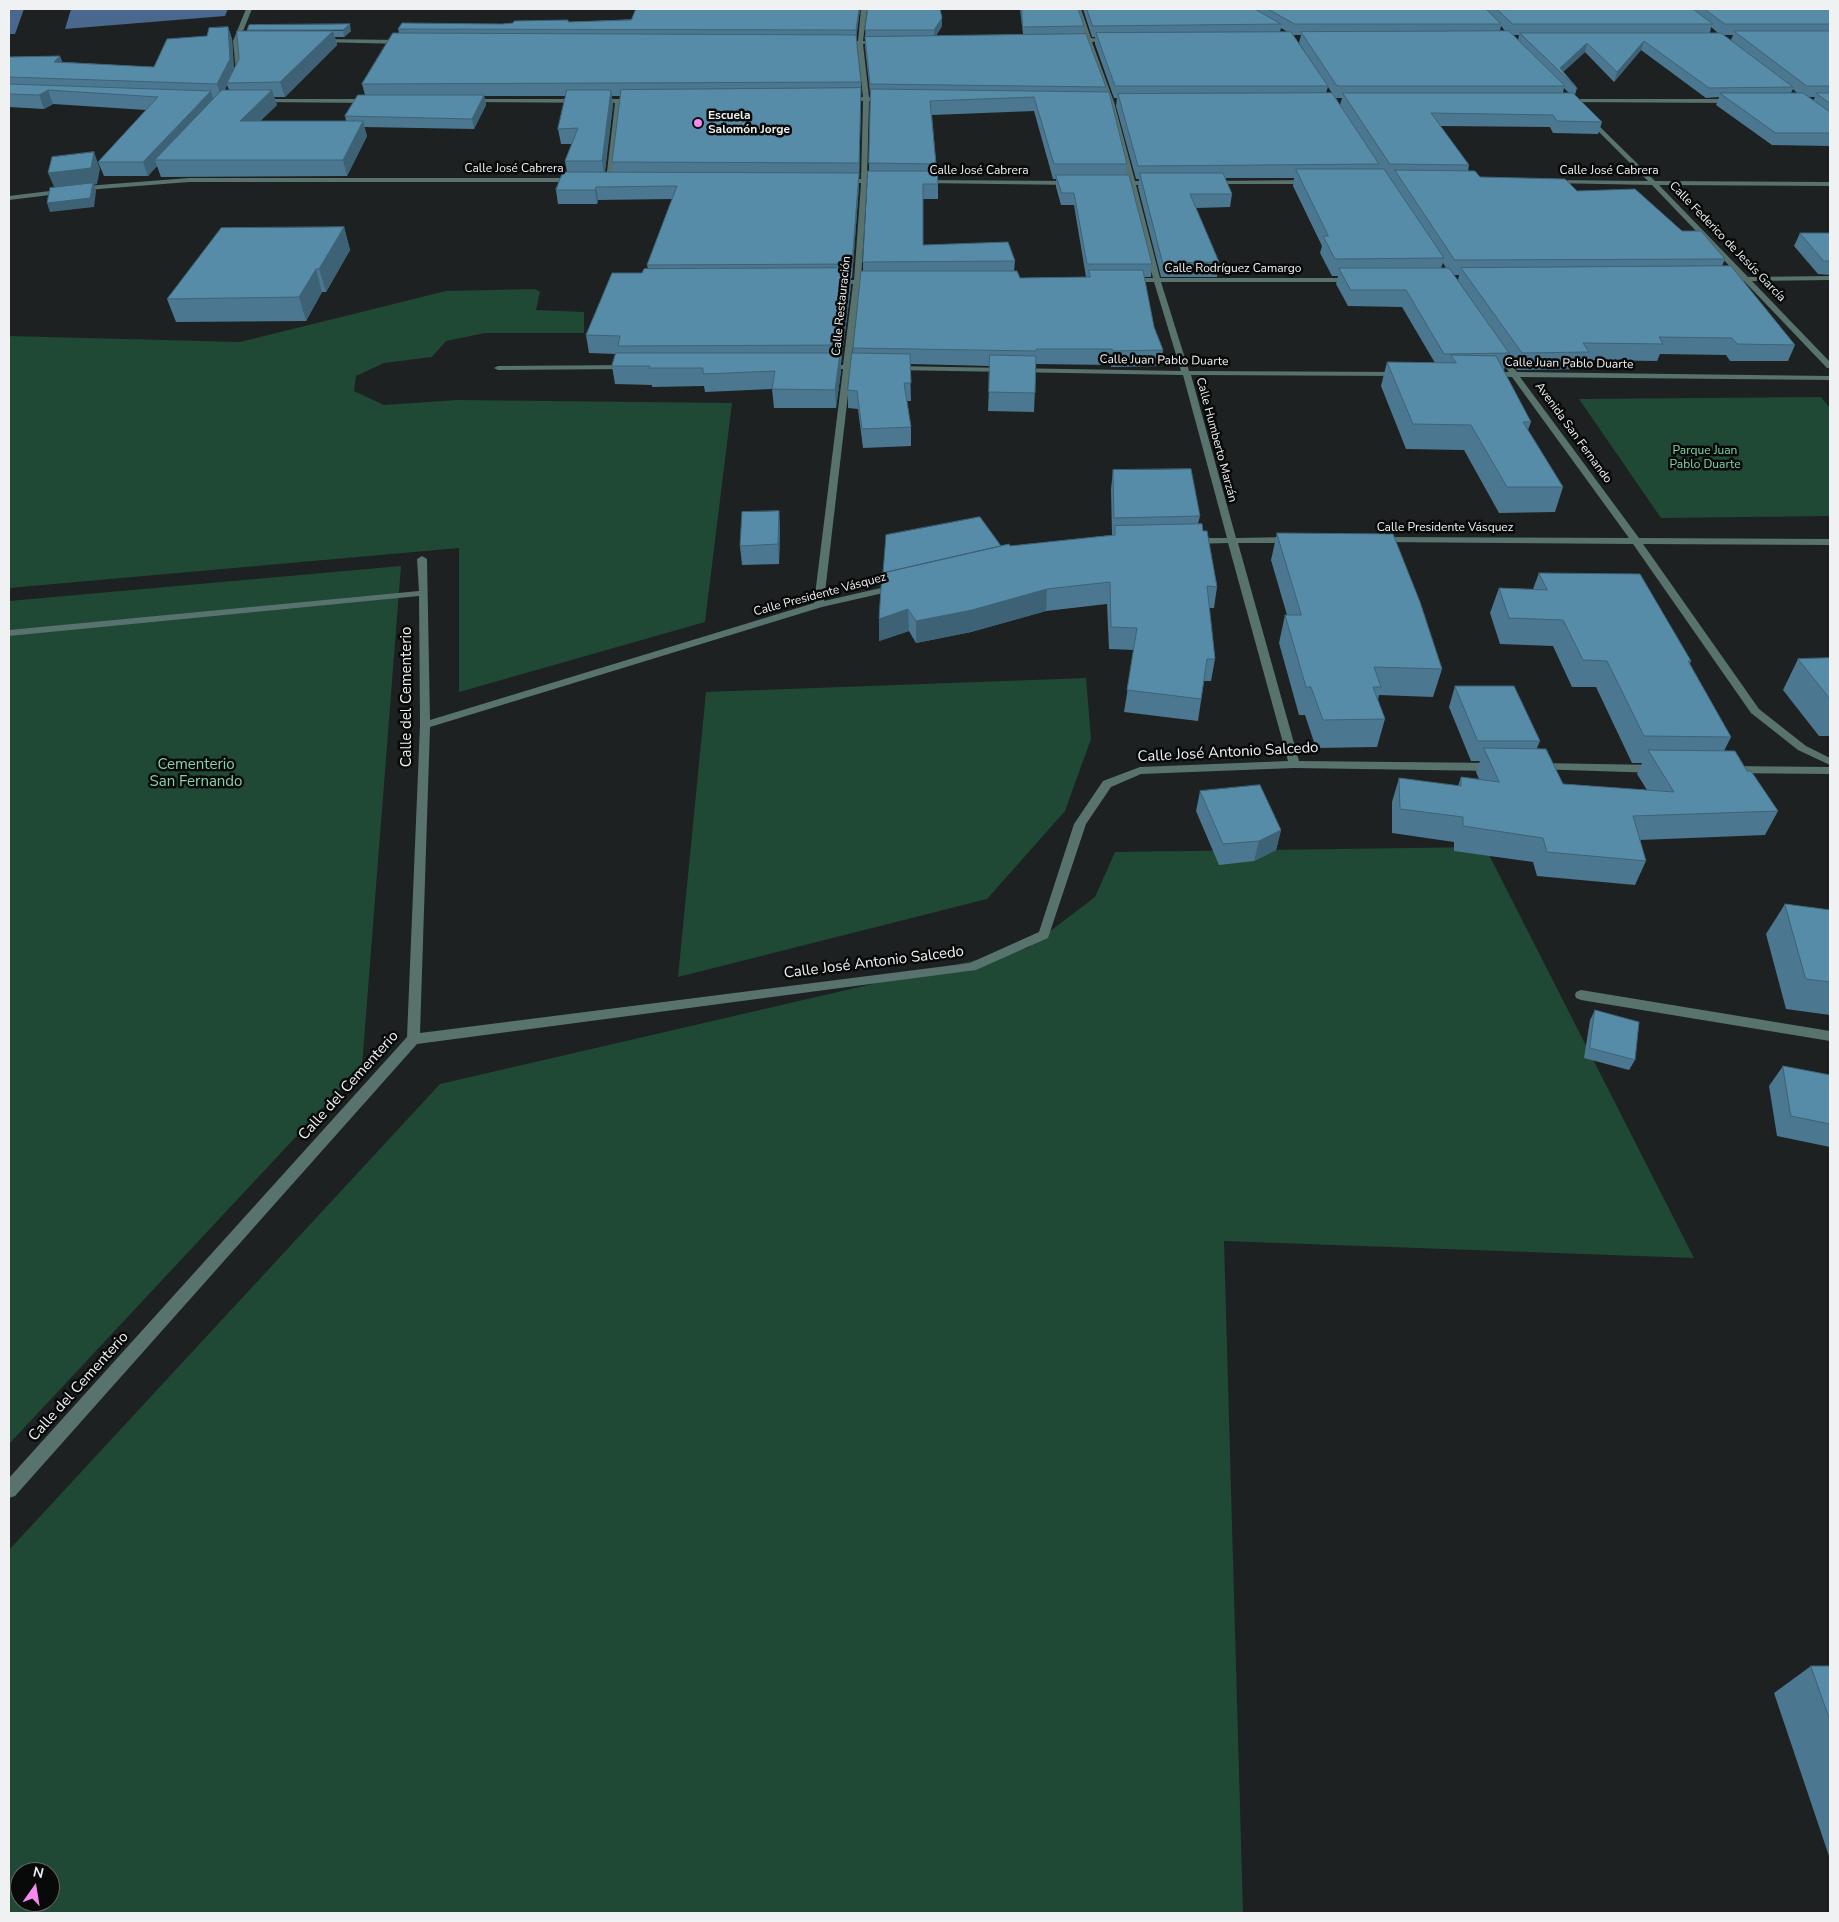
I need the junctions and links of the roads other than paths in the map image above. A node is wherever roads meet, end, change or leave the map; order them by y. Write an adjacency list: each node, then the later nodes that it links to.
1 (249, 9): 7 (street)
2 (864, 9): 13 (street, Calle Restauración)
3 (1078, 9): 5 (street, Calle Humberto Marzán)
4 (1059, 40): 5 (street)
5 (1089, 40): 6 (street); 27 (street, Calle Humberto Marzán)
6 (1118, 40)
7 (236, 41): 8 (street); 14 (street)
8 (246, 41)
9 (315, 42): 10 (street)
10 (414, 42)
11 (830, 42): 13 (street)
12 (890, 42): 13 (street)
13 (860, 43): 16 (street, Calle Restauración)
14 (232, 86)
15 (1561, 97): 19 (street)
16 (866, 99): 17 (street); 18 (street); 37 (street, Calle Restauración)
17 (836, 100)
18 (895, 100)
19 (1570, 100): 25 (street); 29 (street)
20 (254, 101): 21 (street)
21 (382, 101)
22 (461, 101): 23 (street)
23 (618, 101): 24 (street); 34 (street)
24 (638, 101)
25 (1744, 101)
26 (1102, 102): 27 (street)
27 (1112, 102): 28 (street); 45 (street, Calle Humberto Marzán)
28 (1121, 102)
29 (1577, 107)
30 (1584, 114): 48 (street, Calle Federico de Jesús García)
31 (156, 175): 38 (street)
32 (580, 180): 38 (street, Calle José Cabrera)
33 (599, 180): 34 (street)
34 (609, 180): 35 (street)
35 (619, 180)
36 (835, 181): 37 (street)
37 (864, 181): 39 (street); 58 (street, Calle Restauración)
38 (150, 182): 50 (street, Calle José Cabrera)
39 (894, 182)
40 (914, 182): 43 (street, Calle José Cabrera)
41 (1317, 182): 47 (street)
42 (1545, 182): 48 (street, Calle José Cabrera)
43 (1082, 183)
44 (1111, 183): 45 (street)
45 (1131, 183): 46 (street); 55 (street, Calle Humberto Marzán)
46 (1160, 183)
47 (1200, 183)
48 (1654, 183): 49 (street, Calle José Cabrera); 53 (street, Calle Federico de Jesús García)
49 (1830, 184)
50 (9, 198)
51 (1830, 278): 53 (street)
52 (1715, 279): 53 (street)
53 (1745, 279): 61 (street, Calle Federico de Jesús García)
54 (1119, 280): 55 (street, Calle Rodríguez Camargo)
55 (1158, 280): 56 (street, Calle Rodríguez Camargo); 68 (street, Calle Humberto Marzán)
56 (1361, 280)
57 (828, 282): 58 (street)
58 (857, 282): 59 (street); 63 (street, Calle Restauración)
59 (886, 282)
60 (1492, 343): 71 (street, Avenida San Fernando)
61 (1830, 366)
62 (817, 367): 63 (street)
63 (847, 367): 66 (street); 82 (street, Calle Restauración)
64 (498, 368): 65 (street)
65 (638, 368)
66 (877, 368)
67 (887, 368): 68 (street, Calle Juan Pablo Duarte)
68 (1186, 373): 69 (street, Calle Juan Pablo Duarte); 73 (street, Calle Humberto Marzán)
69 (1405, 374)
70 (1484, 374): 71 (street, Calle Juan Pablo Duarte)
71 (1514, 374): 72 (street, Calle Juan Pablo Duarte); 77 (street, Avenida San Fernando)
72 (1830, 378)
73 (1231, 540): 74 (street); 76 (street); 86 (street, Calle Humberto Marzán)
74 (1300, 540)
75 (1370, 540): 77 (street, Calle Presidente Vásquez)
76 (1182, 541)
77 (1636, 541): 78 (street, Calle Presidente Vásquez); 85 (street, Avenida San Fernando)
78 (1830, 542)
79 (422, 559): 81 (street, Calle del Cementerio)
80 (912, 584): 82 (street, Calle Presidente Vásquez)
81 (424, 593): 83 (street); 84 (street, Calle del Cementerio)
82 (819, 605): 84 (street, Calle Presidente Vásquez)
83 (9, 632)
84 (425, 725): 94 (street, Calle del Cementerio)
85 (1830, 762)
86 (1294, 764): 87 (street, Calle José Antonio Salcedo); 94 (street, Calle José Antonio Salcedo)
87 (1503, 767)
88 (1523, 767): 89 (street)
89 (1672, 769)
90 (1721, 770): 91 (street)
91 (1830, 771)
92 (1582, 995): 93 (street)
93 (1830, 1036)
94 (413, 1039): 95 (street, Calle del Cementerio)
95 (9, 1490)

